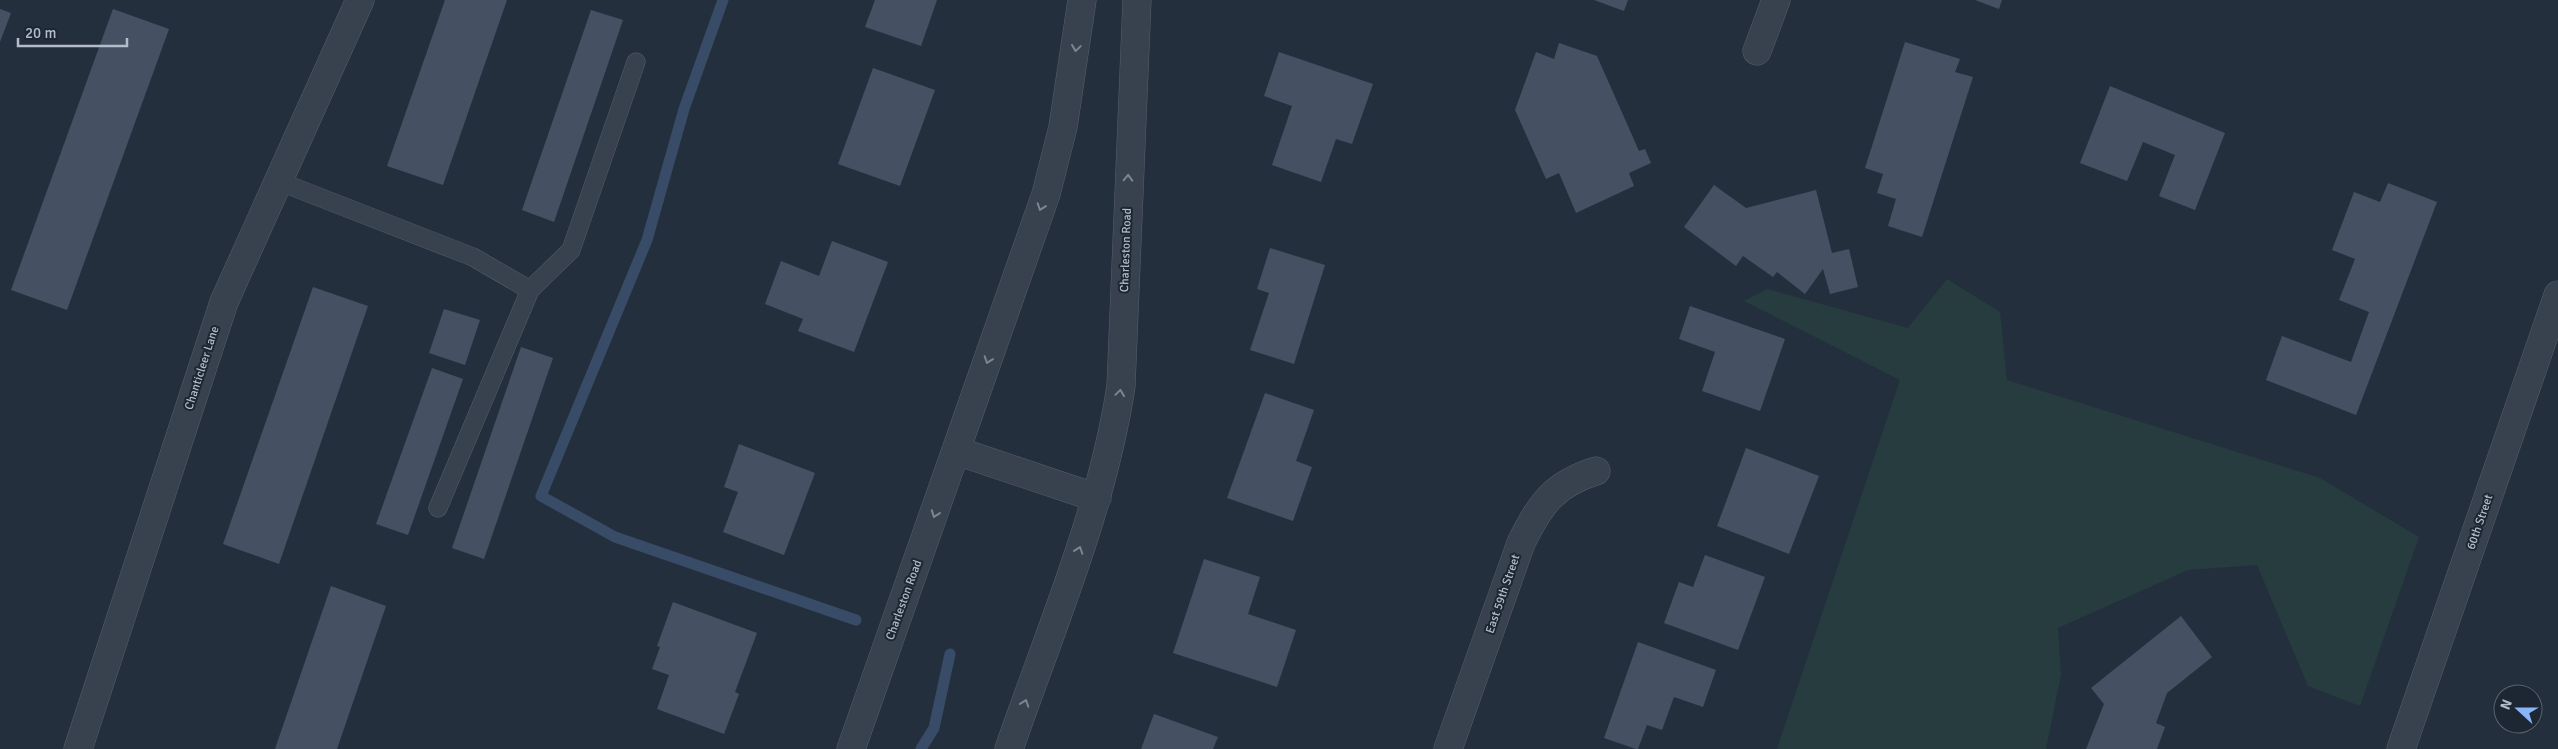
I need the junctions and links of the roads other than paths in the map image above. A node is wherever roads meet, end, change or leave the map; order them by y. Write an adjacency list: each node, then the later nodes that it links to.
1 (360, 0): 7 (street, Chanticleer Lane)
2 (1082, 0): 10 (street, Charleston Road, one-way to 10)
3 (1137, 0): 12 (street, Charleston Road, one-way to 3)
4 (1776, 0): 5 (street)
5 (1757, 51)
6 (636, 62): 8 (lane)
7 (278, 181): 8 (lane); 14 (street, Chanticleer Lane)
8 (530, 290): 13 (lane)
9 (2558, 294): 18 (street, 60th Street)
10 (957, 451): 12 (street); 15 (street, Charleston Road, one-way to 15)
11 (1596, 471): 17 (street, East 59th Street)
12 (1097, 498): 16 (street, Charleston Road, one-way to 12)
13 (438, 508)
14 (78, 749)
15 (851, 749)
16 (1009, 749)
17 (1448, 749)
18 (2401, 749)

